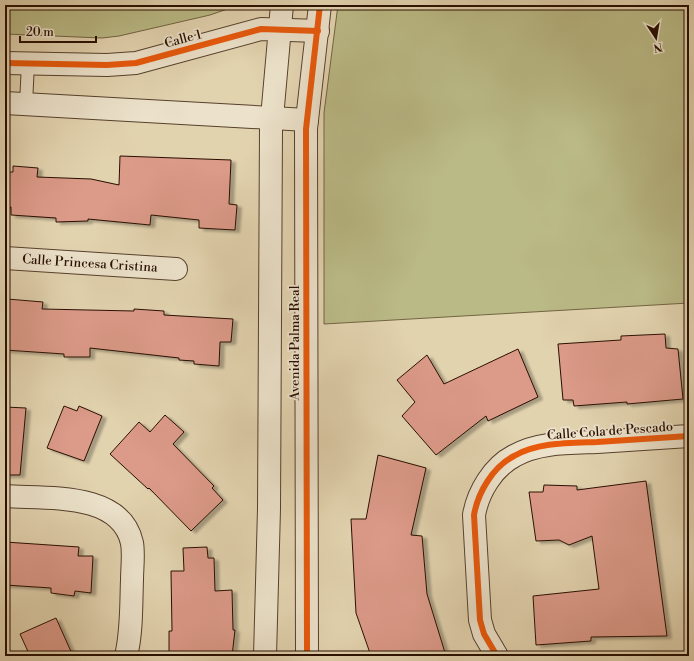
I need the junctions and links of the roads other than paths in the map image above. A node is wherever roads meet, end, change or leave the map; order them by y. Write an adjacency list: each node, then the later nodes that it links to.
1 (282, 5): 3 (street, Avenida Palma Real)
2 (320, 5): 4 (street, Avenida Palma Real)
3 (280, 29): 4 (street, Calle 1); 6 (street, Calle 1); 8 (street, Avenida Palma Real)
4 (318, 31): 9 (street, Avenida Palma Real)
5 (5, 62): 6 (street, Calle 1)
6 (28, 64): 7 (lane)
7 (15, 103): 8 (street)
8 (272, 118): 9 (street); 15 (street, Avenida Palma Real)
9 (307, 120): 16 (street, Avenida Palma Real)
10 (5, 258): 11 (street, Calle Princesa Cristina)
11 (176, 269)
12 (689, 436): 17 (street, Calle Cola de Pescado)
13 (5, 496): 14 (street)
14 (126, 656)
15 (265, 656)
16 (307, 656)
17 (497, 656)

